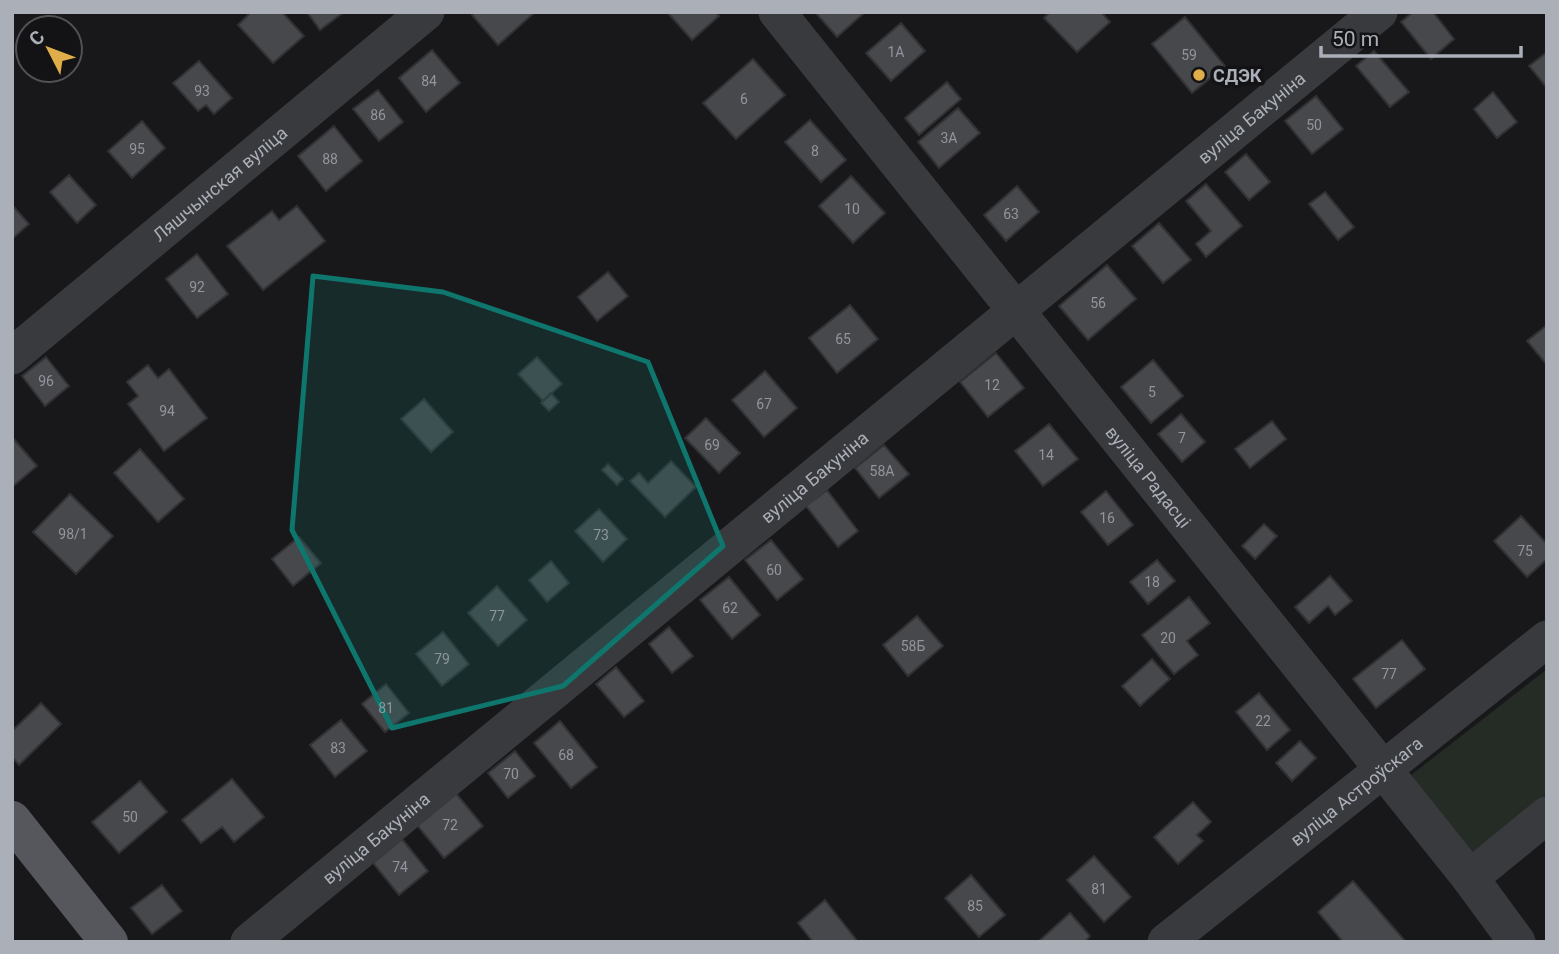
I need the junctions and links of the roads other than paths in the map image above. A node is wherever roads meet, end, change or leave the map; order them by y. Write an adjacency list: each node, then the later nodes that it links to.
1 (426, 12): 5 (street, Ляшчынская вуліца)
2 (777, 12): 4 (street, вуліца Радасці)
3 (1379, 12): 4 (street, вуліца Бакуніна)
4 (1017, 312): 7 (street, вуліца Радасці); 12 (street, вуліца Бакуніна)
5 (12, 356)
6 (1547, 639): 7 (street, вуліца Астроўскага)
7 (1382, 771): 10 (street, вуліца Радасці); 13 (street, вуліца Астроўскага)
8 (1547, 815): 10 (street)
9 (12, 820): 11 (main road)
10 (1470, 878): 14 (street, вуліца Радасці)
11 (109, 942)
12 (249, 942)
13 (1166, 942)
14 (1517, 942)

